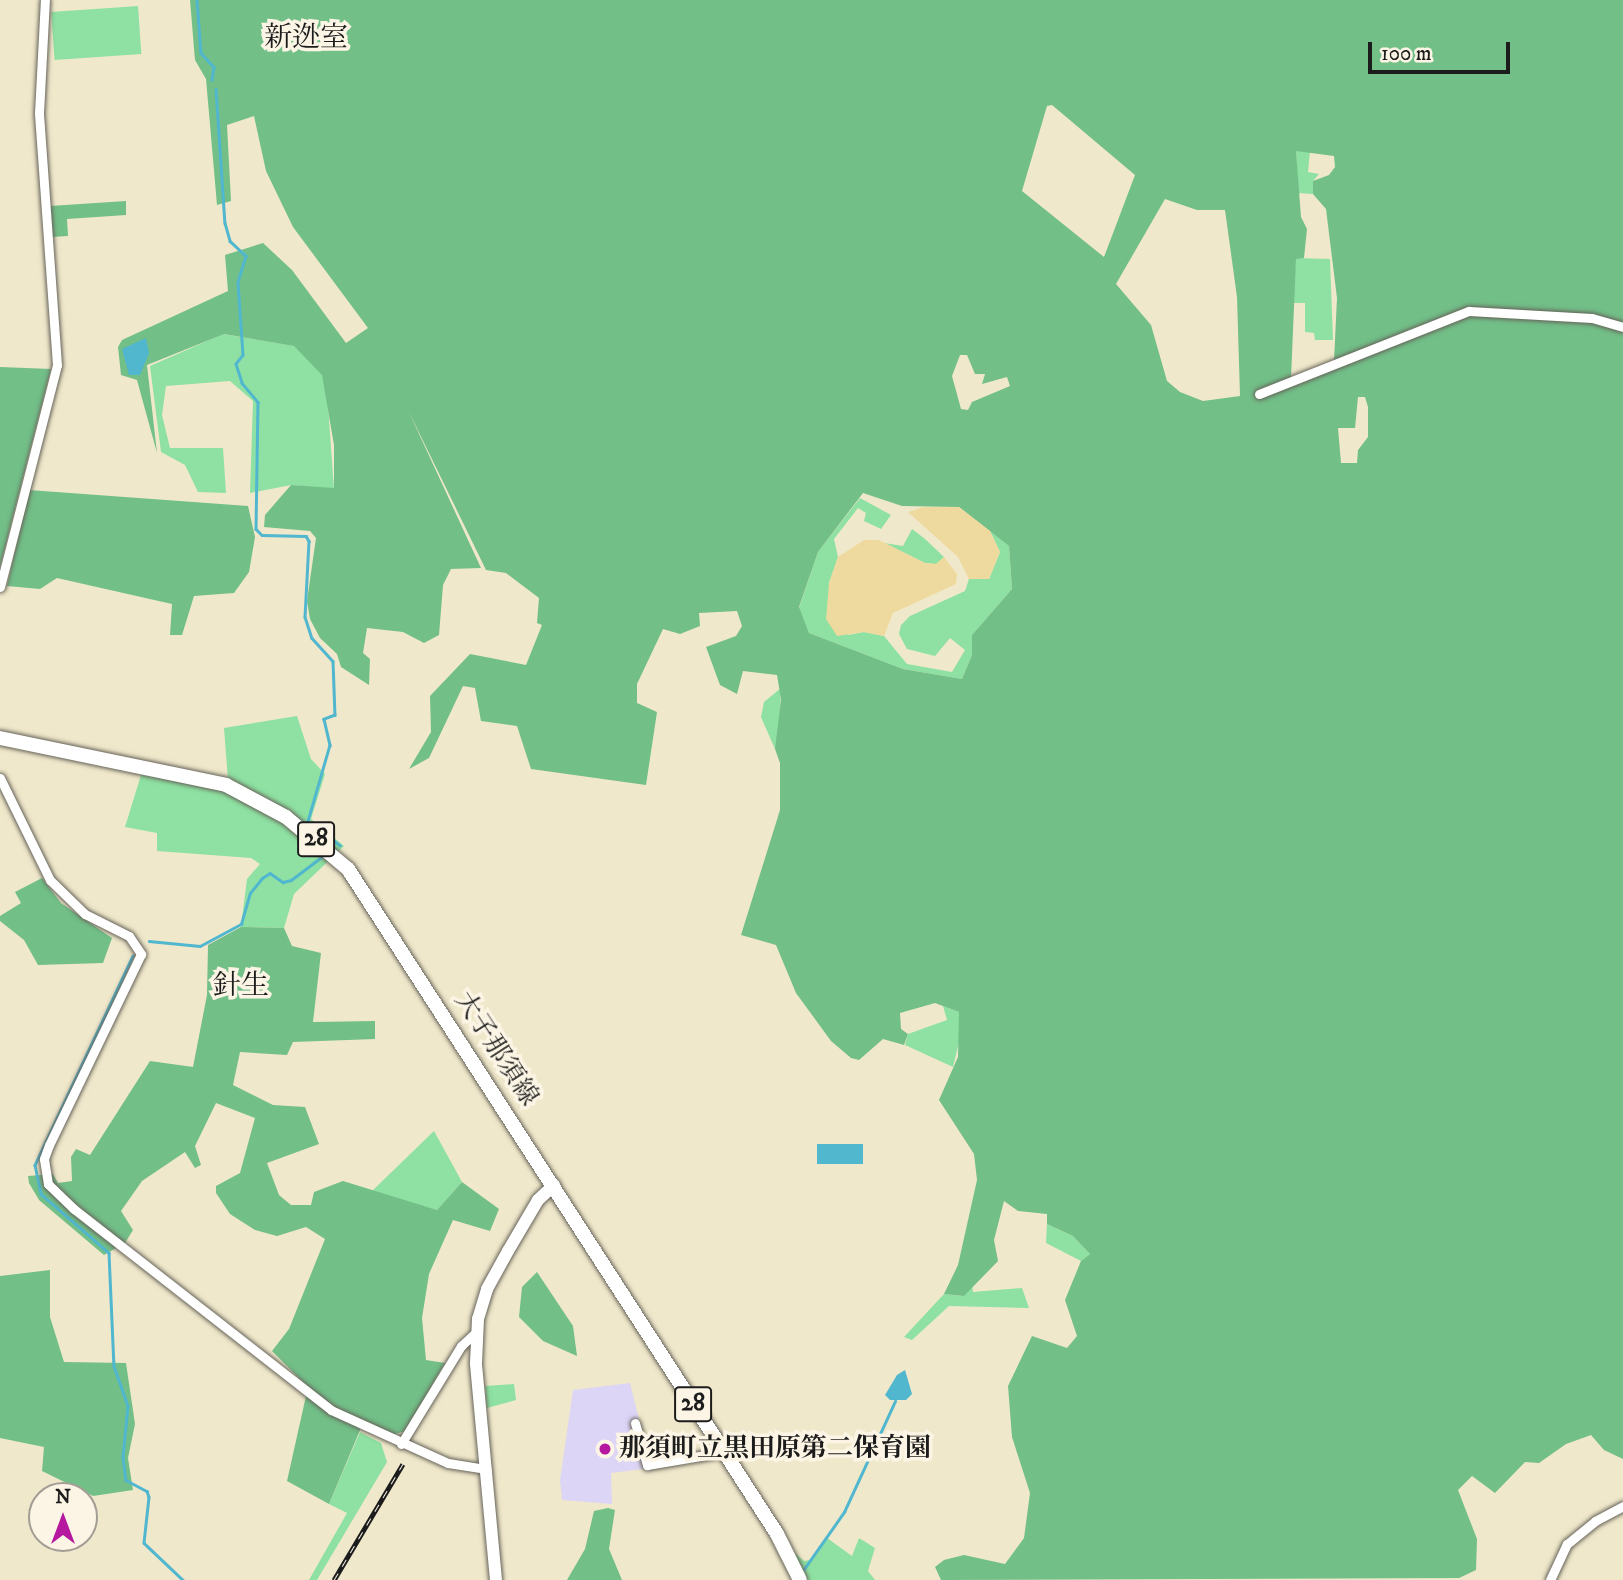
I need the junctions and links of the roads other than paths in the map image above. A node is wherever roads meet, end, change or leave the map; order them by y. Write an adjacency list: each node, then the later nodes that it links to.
1 (45, 0): 4 (street)
2 (1623, 327): 3 (street)
3 (1259, 394)
4 (0, 587)
5 (0, 738): 7 (main road, 大子那須線 / 28)
6 (0, 778): 10 (street)
7 (554, 1185): 8 (street); 11 (main road, 大子那須線 / 28)
8 (477, 1331): 10 (street); 12 (street)
9 (635, 1423): 11 (street)
10 (401, 1444): 12 (street)
11 (724, 1452): 15 (main road, 大子那須線 / 28)
12 (487, 1469): 14 (street)
13 (1623, 1506): 16 (street)
14 (496, 1580)
15 (800, 1580)
16 (1550, 1580)

